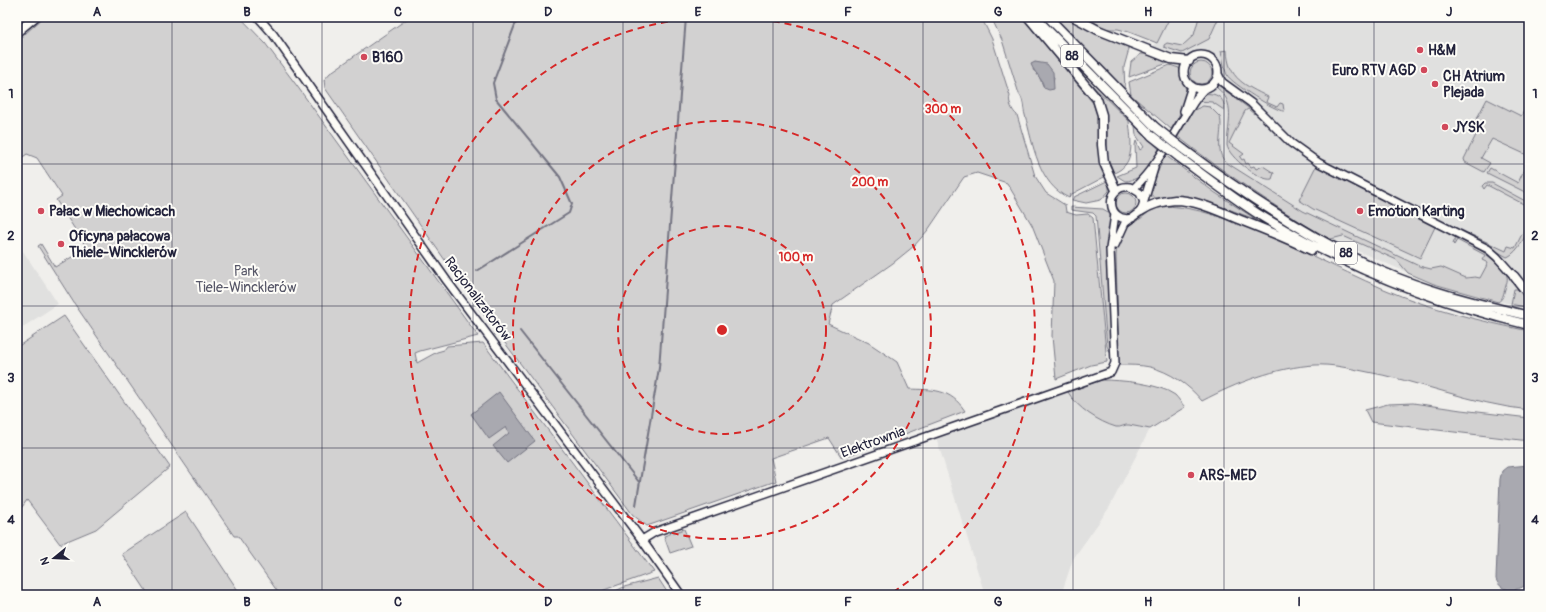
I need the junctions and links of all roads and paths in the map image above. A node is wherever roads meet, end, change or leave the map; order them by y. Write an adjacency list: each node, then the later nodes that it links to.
1 (35, 17): 7 (main road)
2 (258, 17): 26 (street, Racjonalizatorów)
3 (1028, 17): 15 (main road)
4 (1035, 17): 22 (main road, 88, bridge)
5 (1048, 17): 24 (main road, 88, bridge)
6 (1074, 17): 8 (main road)
7 (17, 32)
8 (1189, 60): 9 (street); 10 (street)
9 (1218, 74): 11 (street); 21 (street)
10 (1192, 86): 11 (street); 12 (street)
11 (1204, 89): 12 (street)
12 (1182, 119): 13 (street)
13 (1156, 163): 14 (street); 16 (street)
14 (1134, 188): 15 (street); 16 (street)
15 (1116, 190): 18 (street)
16 (1143, 200): 17 (street)
17 (1141, 211): 19 (street); 22 (main road)
18 (1115, 214): 19 (street); 20 (street)
19 (1134, 217): 20 (street)
20 (1111, 259): 26 (street, Elektrownia)
21 (1514, 276): 23 (main road)
22 (1382, 279): 25 (main road, 88)
23 (1529, 295)
24 (1529, 316)
25 (1529, 325)
26 (642, 540): 27 (street, Racjonalizatorów)
27 (681, 595)

